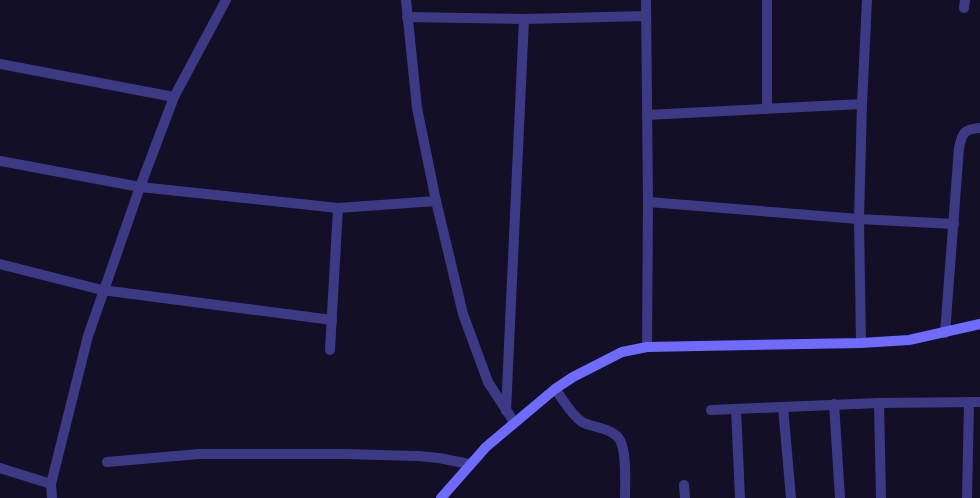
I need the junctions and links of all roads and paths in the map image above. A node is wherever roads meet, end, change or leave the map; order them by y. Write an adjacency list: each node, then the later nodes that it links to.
1 (226, 0): 10 (street)
2 (406, 0): 6 (street)
3 (646, 0): 7 (street)
4 (767, 0): 12 (street)
5 (867, 0): 11 (street)
6 (407, 16): 8 (street); 17 (street)
7 (646, 16): 8 (street); 13 (street)
8 (524, 19): 38 (street)
9 (0, 64): 10 (street)
10 (174, 97): 16 (street)
11 (862, 104): 12 (street); 20 (street)
12 (767, 109): 13 (street)
13 (647, 114): 18 (street)
14 (980, 128): 21 (street)
15 (0, 161): 16 (street)
16 (140, 187): 19 (street); 23 (street)
17 (436, 201): 19 (street); 38 (street)
18 (648, 202): 20 (street); 28 (street)
19 (338, 208): 24 (street)
20 (859, 219): 21 (street); 27 (street)
21 (954, 224): 26 (street)
22 (0, 264): 23 (street)
23 (102, 290): 24 (street); 43 (street)
24 (332, 320): 29 (street)
25 (980, 324): 26 (main road)
26 (945, 333): 27 (main road)
27 (861, 343): 28 (main road)
28 (647, 347): 30 (main road)
29 (330, 350)
30 (555, 389): 39 (main road); 47 (street)
31 (969, 402): 32 (street); 33 (street); 53 (street)
32 (980, 402)
33 (879, 403): 34 (street); 52 (street)
34 (834, 404): 35 (street); 51 (street)
35 (783, 406): 36 (street); 50 (street)
36 (736, 409): 37 (street); 49 (street)
37 (711, 410)
38 (506, 412): 39 (street)
39 (514, 422): 41 (main road)
40 (107, 462): 41 (street)
41 (469, 464): 46 (main road)
42 (0, 468): 43 (street)
43 (51, 484): 45 (street)
44 (684, 485): 48 (street)
45 (52, 498)
46 (441, 498)
47 (626, 498)
48 (685, 498)
49 (740, 498)
50 (791, 498)
51 (840, 498)
52 (881, 498)
53 (968, 498)

